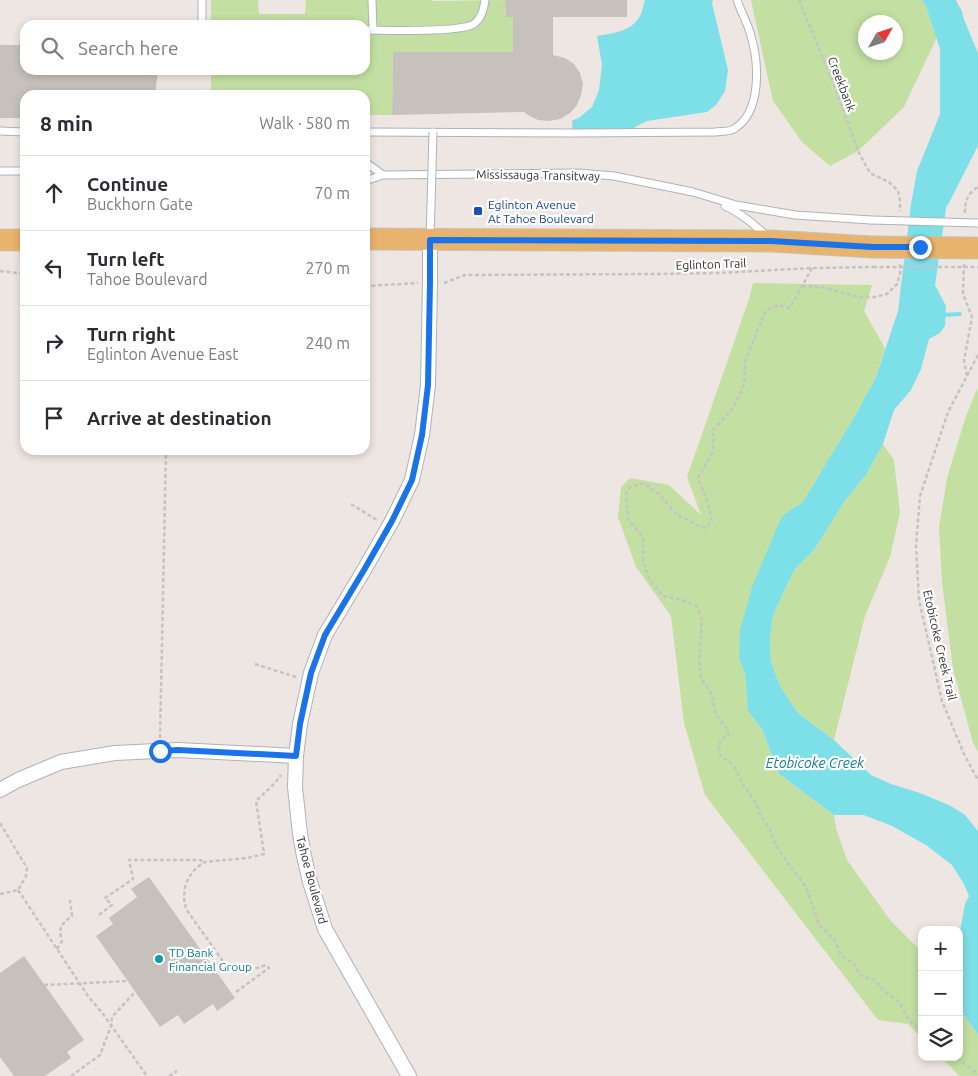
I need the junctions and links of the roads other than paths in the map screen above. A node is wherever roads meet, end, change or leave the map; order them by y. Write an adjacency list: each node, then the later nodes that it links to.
1 (202, 0): 5 (lane)
2 (372, 0): 6 (lane)
3 (485, 0): 6 (lane)
4 (737, 0): 10 (lane)
5 (202, 20)
6 (373, 30)
7 (0, 132): 8 (lane)
8 (20, 132)
9 (370, 132): 10 (lane)
10 (434, 132): 21 (lane, bridge)
11 (370, 165): 14 (lane)
12 (0, 171): 13 (lane)
13 (20, 171)
14 (383, 175): 15 (lane, Mississauga Transitway); 16 (lane, Mississauga Transitway)
15 (370, 179)
16 (693, 192): 17 (lane, Mississauga Transitway, bridge); 22 (lane, Mississauga Transitway)
17 (978, 223)
18 (370, 239): 21 (main road)
19 (0, 240): 20 (main road)
20 (20, 240)
21 (430, 240): 22 (main road); 24 (street, Tahoe Boulevard)
22 (771, 241): 23 (main road, bridge)
23 (978, 248)
24 (296, 756): 25 (street); 26 (street, Tahoe Boulevard)
25 (0, 790)
26 (409, 1076)

